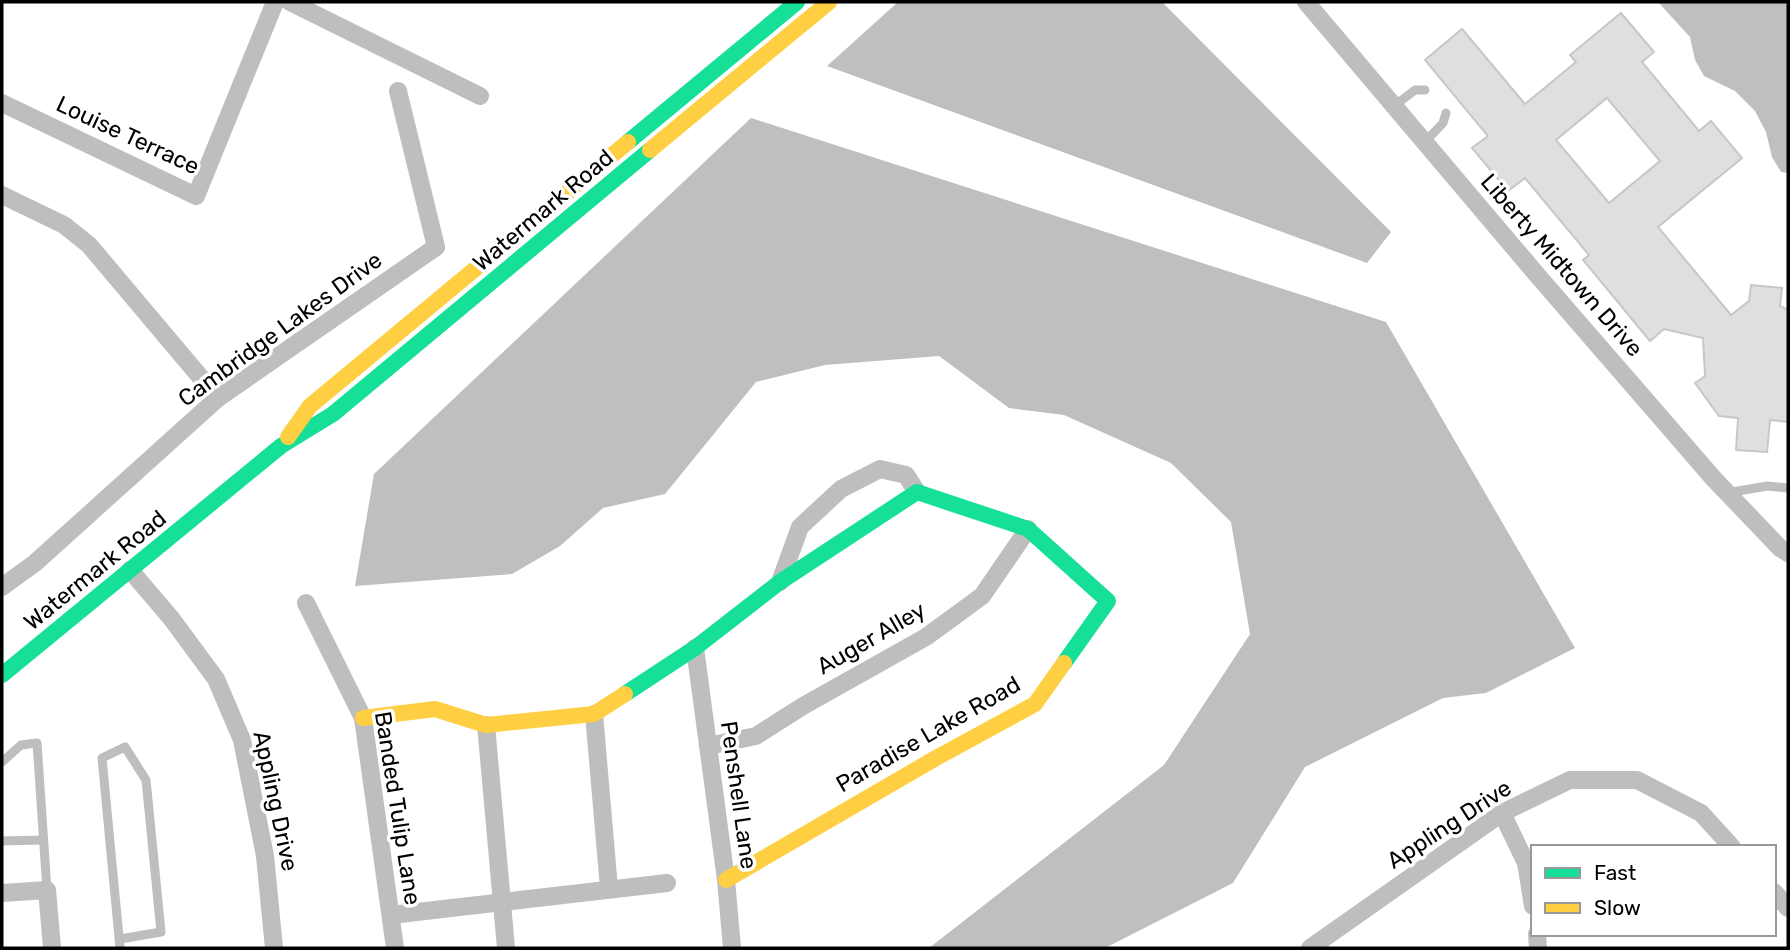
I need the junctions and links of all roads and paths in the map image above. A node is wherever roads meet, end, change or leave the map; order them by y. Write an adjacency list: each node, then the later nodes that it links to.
1 (275, 2): 9 (street, Louise Terrace)
2 (290, 2): 8 (street)
3 (797, 2): 15 (street, Watermark Road)
4 (829, 2): 15 (street, Watermark Road)
5 (1306, 2): 10 (street, Liberty Midtown Drive)
6 (398, 90): 14 (street, Cambridge Lakes Drive)
7 (1425, 90): 10 (lane)
8 (481, 96)
9 (2, 103)
10 (1394, 106): 12 (street, Liberty Midtown Drive)
11 (1446, 113): 12 (lane)
12 (1425, 142): 18 (street, Liberty Midtown Drive)
13 (2, 195): 14 (street)
14 (218, 398): 23 (street, Cambridge Lakes Drive)
15 (281, 446): 21 (street, Watermark Road)
16 (1788, 488): 18 (lane)
17 (917, 492): 19 (street, Paradise Lake Road); 22 (street); 22 (street, Paradise Lake Road)
18 (1727, 493): 20 (street, Liberty Midtown Drive)
19 (1028, 529): 30 (street, Auger Alley); 36 (street, Paradise Lake Road)
20 (1788, 553)
21 (130, 570): 26 (street, Watermark Road); 48 (street, Appling Drive)
22 (780, 582): 25 (street)
23 (2, 587)
24 (306, 603): 28 (street, Banded Tulip Lane)
25 (695, 648): 27 (street); 30 (street, Penshell Lane)
26 (2, 675)
27 (593, 714): 29 (street); 38 (street)
28 (363, 718): 29 (street); 45 (street, Banded Tulip Lane)
29 (486, 725): 43 (street)
30 (708, 746): 36 (street, Penshell Lane)
31 (2, 762): 34 (lane)
32 (1502, 813): 35 (street, Appling Drive); 41 (street); 52 (street, Appling Drive)
33 (2, 841): 34 (lane)
34 (43, 841): 39 (lane)
35 (1730, 845)
36 (726, 880): 51 (street, Penshell Lane)
37 (667, 883): 38 (street)
38 (609, 888): 43 (street)
39 (47, 890): 40 (street); 47 (street)
40 (2, 892)
41 (1531, 894)
42 (1776, 894): 44 (street)
43 (502, 902): 45 (street); 50 (street)
44 (1788, 908)
45 (391, 915): 49 (street, Banded Tulip Lane)
46 (120, 944): 46 (lane)
47 (52, 948)
48 (274, 948)
49 (395, 948)
50 (506, 948)
51 (732, 948)
52 (1310, 948)

